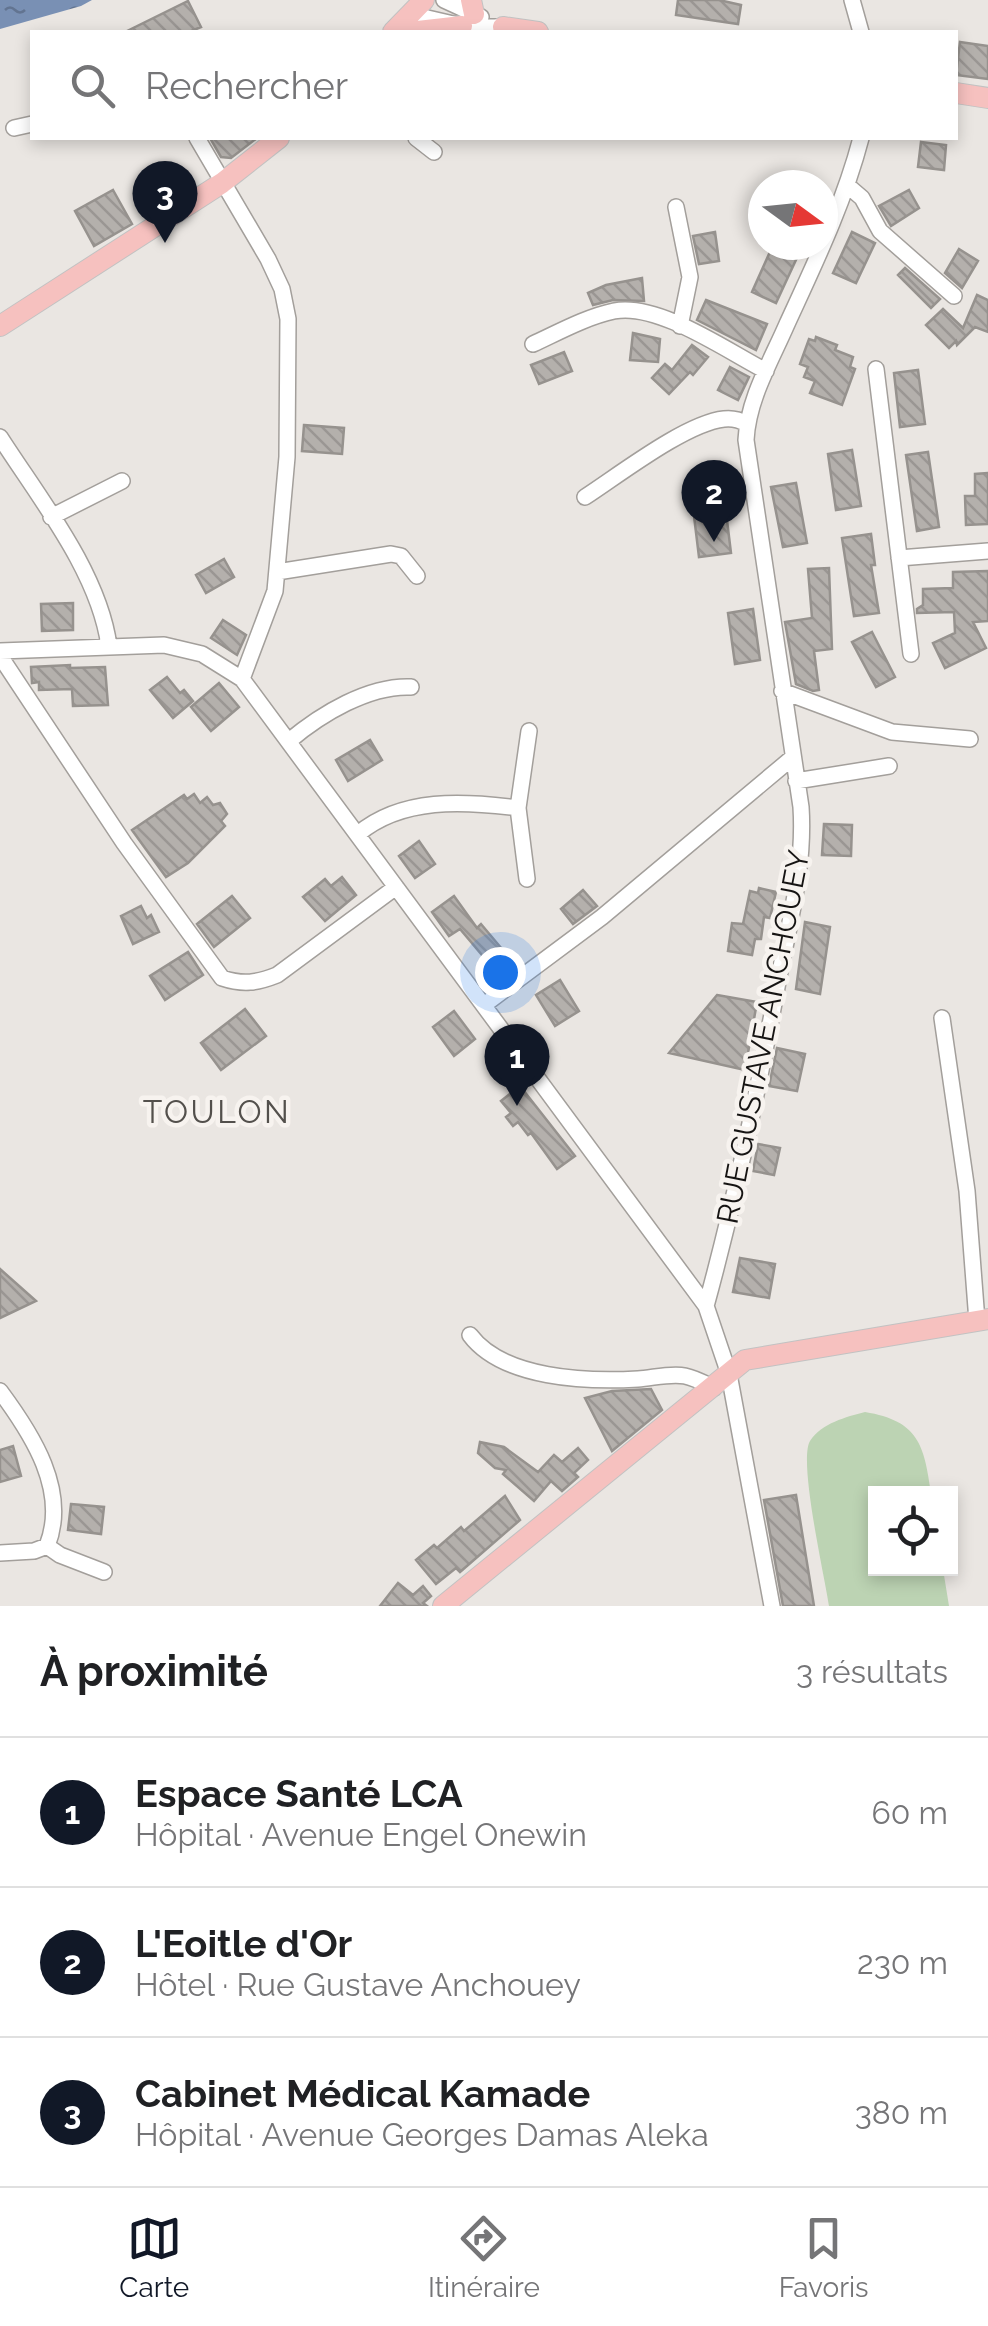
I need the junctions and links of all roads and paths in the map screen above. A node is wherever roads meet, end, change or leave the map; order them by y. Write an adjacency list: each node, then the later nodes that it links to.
1 (444, 0): 3 (street)
2 (852, 0): 7 (street)
3 (469, 14): 4 (main road); 5 (street)
4 (414, 16)
5 (503, 27): 6 (main road)
6 (524, 30)
7 (860, 30)
8 (958, 93): 9 (main road)
9 (988, 98)
10 (30, 124): 11 (street)
11 (14, 128)
12 (197, 140): 17 (street)
13 (275, 140): 17 (main road)
14 (419, 140): 16 (street)
15 (860, 140): 18 (street, RUE GUSTAVE ANCHOUEY)
16 (434, 152)
17 (222, 182): 21 (main road); 33 (street)
18 (848, 186): 20 (street); 25 (street, RUE GUSTAVE ANCHOUEY)
19 (676, 207): 22 (street)
20 (954, 296)
21 (0, 326)
22 (680, 326): 23 (street); 25 (street)
23 (533, 344)
24 (876, 369): 32 (street)
25 (766, 372): 26 (street, RUE GUSTAVE ANCHOUEY)
26 (747, 424): 29 (street); 40 (street, RUE GUSTAVE ANCHOUEY)
27 (0, 437): 30 (street)
28 (122, 481): 30 (street)
29 (585, 497)
30 (51, 517): 35 (street)
31 (988, 551): 32 (street)
32 (899, 558): 37 (street)
33 (278, 572): 34 (street); 38 (street)
34 (417, 576)
35 (109, 646): 36 (street); 38 (street)
36 (0, 653): 50 (street)
37 (911, 654)
38 (242, 678): 43 (street)
39 (411, 687): 43 (street)
40 (782, 690): 42 (street); 44 (street, RUE GUSTAVE ANCHOUEY)
41 (529, 731): 47 (street)
42 (970, 739)
43 (289, 741): 48 (street)
44 (792, 758): 46 (street, RUE GUSTAVE ANCHOUEY); 51 (street)
45 (889, 766): 46 (street)
46 (796, 781): 53 (street, RUE GUSTAVE ANCHOUEY)
47 (518, 808): 48 (street); 49 (street)
48 (358, 834): 50 (street)
49 (526, 880)
50 (396, 886): 51 (street)
51 (484, 1005): 53 (street)
52 (942, 1018): 54 (street)
53 (706, 1306): 56 (street)
54 (983, 1320): 56 (main road)
55 (470, 1336): 56 (street)
56 (721, 1381): 61 (main road); 62 (street)
57 (0, 1391): 58 (street)
58 (47, 1546): 59 (street); 60 (street)
59 (0, 1553)
60 (104, 1572)
61 (444, 1606)
62 (772, 1606)

